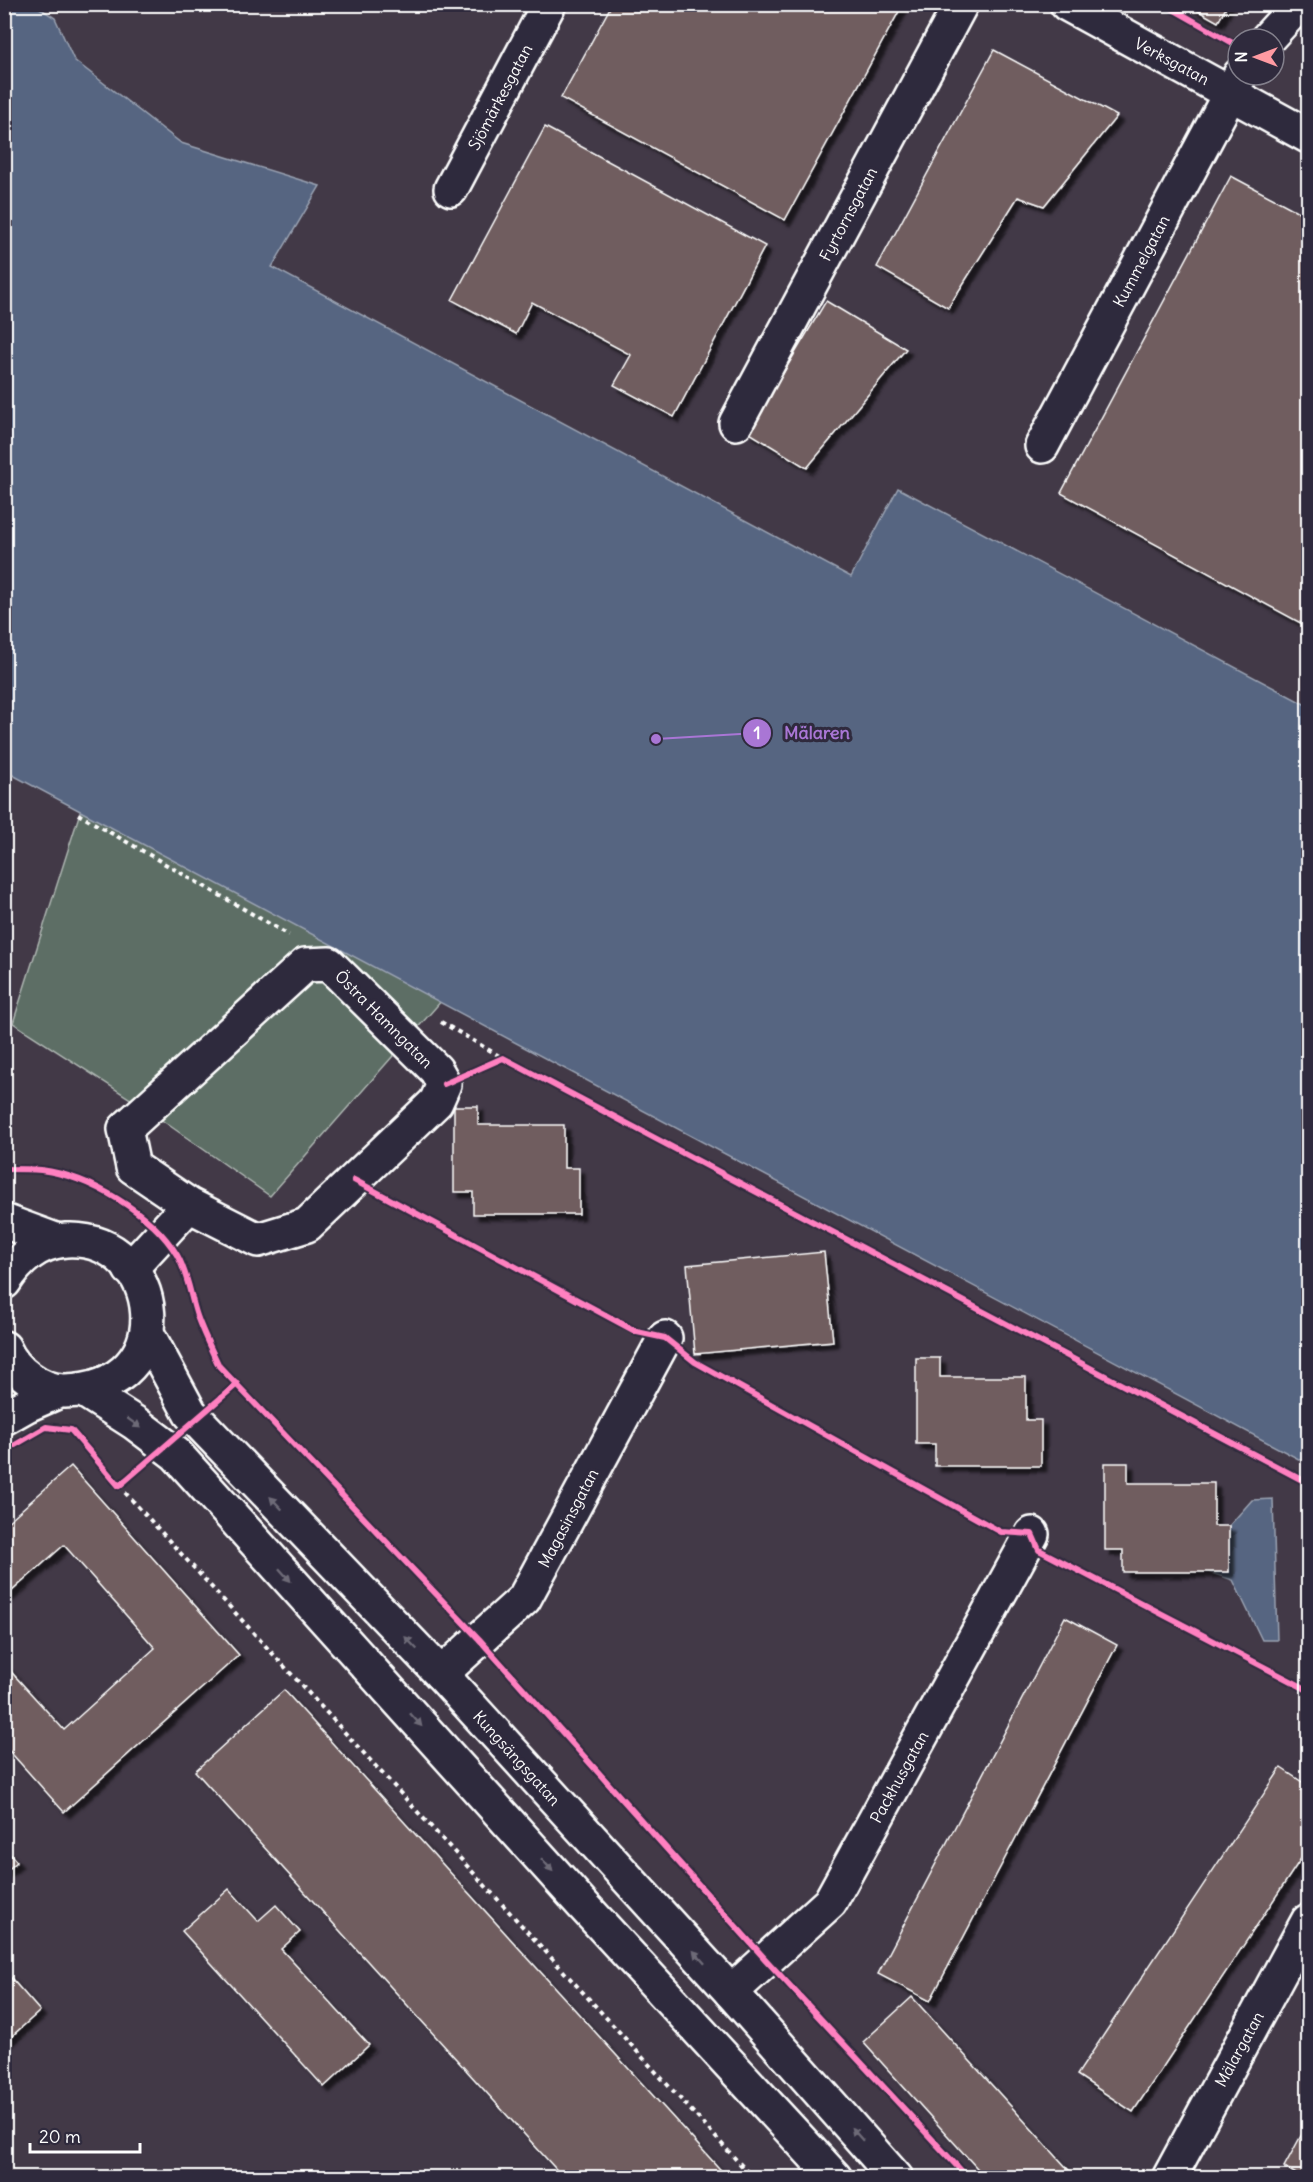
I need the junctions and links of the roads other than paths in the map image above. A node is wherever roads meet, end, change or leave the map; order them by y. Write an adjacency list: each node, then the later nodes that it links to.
1 (549, 4): 10 (street, Sjömärkesgatan)
2 (961, 4): 11 (street, Fyrtornsgatan)
3 (1067, 4): 6 (street, Verksgatan)
4 (1299, 4): 5 (street)
5 (1278, 27)
6 (1226, 80)
7 (1232, 87): 12 (street, Kummelgatan)
8 (1238, 87): 9 (street, Verksgatan)
9 (1308, 136)
10 (451, 189)
11 (736, 423)
12 (1042, 446)
13 (189, 1206): 13 (street, Östra Hamngatan); 16 (street)
14 (4, 1221): 15 (street)
15 (58, 1241): 16 (street); 17 (street)
16 (130, 1269): 18 (street)
17 (4, 1281)
18 (147, 1333): 21 (street); 24 (street, Kungsängsgatan, one-way to 18)
19 (665, 1338): 24 (street, Magasinsgatan)
20 (4, 1348): 21 (street)
21 (72, 1391): 22 (street); 27 (street, one-way to 27)
22 (4, 1418)
23 (1032, 1534): 26 (street, Packhusgatan)
24 (441, 1674): 26 (street, Kungsängsgatan, one-way to 24)
25 (1308, 1921): 29 (street, Mälargatan)
26 (731, 1992): 28 (street, Kungsängsgatan, one-way to 26)
27 (835, 2178)
28 (896, 2178)
29 (1169, 2178)

